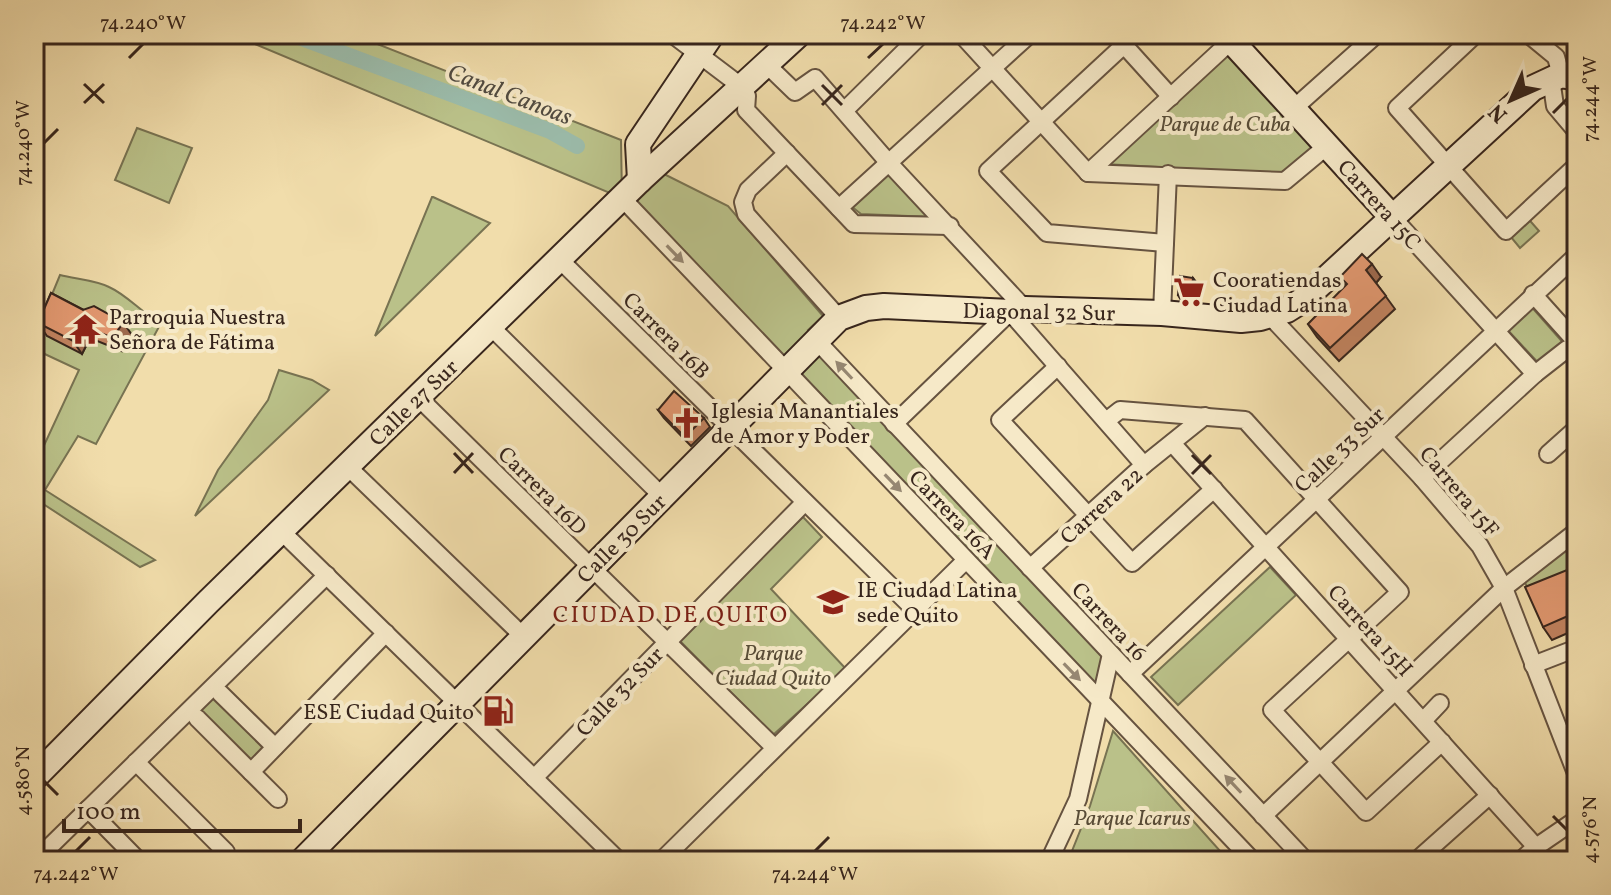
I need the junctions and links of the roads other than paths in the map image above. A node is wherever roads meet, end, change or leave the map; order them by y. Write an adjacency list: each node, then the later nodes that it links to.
1 (672, 34): 10 (street)
2 (922, 34): 17 (street)
3 (961, 34): 12 (street)
4 (1030, 34): 12 (street)
5 (1377, 34): 16 (street)
6 (1476, 34): 24 (street)
7 (1528, 34): 13 (street)
8 (786, 38): 11 (street, Calle 27 Sur)
9 (1228, 38): 15 (street); 16 (street, Carrera 15C)
10 (706, 44): 14 (street); 27 (street)
11 (766, 64): 14 (street, Calle 27 Sur); 17 (street)
12 (992, 68): 18 (street); 22 (street)
13 (1563, 77): 19 (street); 24 (street)
14 (742, 87): 21 (street); 27 (street, Calle 27 Sur)
15 (1171, 97): 18 (street); 25 (street)
16 (1293, 109): 20 (street, Carrera 15C)
17 (845, 110): 22 (street)
18 (1040, 121): 25 (street); 32 (street)
19 (1577, 132)
20 (1327, 146): 26 (street); 30 (street, Carrera 15C)
21 (787, 153): 29 (street); 39 (street)
22 (888, 162): 29 (street); 31 (street)
23 (1577, 165): 24 (street)
24 (1448, 167): 30 (street)
25 (1088, 173): 26 (street)
26 (1168, 174): 32 (street)
27 (640, 180): 28 (street, Calle 27 Sur)
28 (622, 198): 34 (street, Calle 27 Sur); 45 (street, Carrera 16A, one-way to 45)
29 (839, 208): 31 (street)
30 (1393, 218): 38 (street); 41 (street, Carrera 15C)
31 (950, 226): 36 (street)
32 (1165, 243): 37 (street)
33 (1577, 255): 35 (street, Calle 33 Sur)
34 (559, 259): 40 (street, Calle 27 Sur); 51 (street, Carrera 16B)
35 (1533, 294): 41 (street, Calle 33 Sur); 43 (street)
36 (1017, 310): 37 (street, Diagonal 32 Sur); 39 (street, Diagonal 32 Sur); 44 (street); 50 (street)
37 (1162, 313): 38 (street, Diagonal 32 Sur)
38 (1270, 316): 53 (street, Carrera 15F)
39 (839, 318): 42 (street, Calle 30 Sur)
40 (490, 326): 47 (street, Calle 27 Sur); 60 (street)
41 (1495, 330): 46 (street, Carrera 15C); 53 (street, Calle 33 Sur)
42 (817, 341): 45 (street, Calle 30 Sur); 50 (street, Carrera 16, one-way to 42)
43 (1576, 351): 46 (street)
44 (1058, 366): 49 (street); 63 (street)
45 (787, 371): 51 (street, Calle 30 Sur); 67 (street, Carrera 16A, one-way to 67)
46 (1535, 374): 58 (street)
47 (418, 397): 57 (street, Calle 27 Sur); 69 (street, Carrera 16D)
48 (1205, 416): 49 (street); 54 (street, Carrera 22); 62 (street)
49 (1106, 421): 56 (street)
50 (894, 424): 68 (street, Carrera 16)
51 (731, 428): 60 (street, Calle 30 Sur); 61 (street, Carrera 16B)
52 (1577, 428): 55 (street)
53 (1384, 438): 58 (street, Carrera 15F); 62 (street, Calle 33 Sur)
54 (1172, 443): 56 (street, Carrera 22); 59 (street, Carrera 15H)
55 (1548, 454)
56 (1144, 465): 63 (street, Carrera 22)
57 (347, 466): 64 (street, Calle 27 Sur); 74 (street)
58 (1422, 478): 71 (street, Carrera 15F)
59 (1214, 489): 63 (street); 66 (street, Carrera 15H)
60 (663, 497): 69 (street, Calle 30 Sur)
61 (805, 502): 72 (street, Carrera 16B); 76 (street, Calle 32 Sur)
62 (1316, 502): 66 (street, Calle 33 Sur); 75 (street)
63 (1089, 516): 68 (street, Carrera 22)
64 (281, 531): 70 (street); 95 (street, Calle 27 Sur)
65 (1577, 531): 71 (street)
66 (1267, 548): 75 (street, Carrera 15H); 80 (street, Calle 33 Sur)
67 (966, 560): 72 (street); 83 (street, Carrera 16A, one-way to 83)
68 (1030, 568): 78 (street, Carrera 16)
69 (591, 569): 74 (street, Calle 30 Sur); 76 (street, Carrera 16D)
70 (327, 575): 73 (street); 91 (street)
71 (1504, 588): 79 (street, Carrera 15F); 81 (street)
72 (915, 610): 90 (street)
73 (386, 633): 85 (street); 89 (street)
74 (524, 637): 85 (street, Calle 30 Sur)
75 (1349, 639): 81 (street, Carrera 15H); 92 (street)
76 (667, 642): 90 (street, Carrera 16D); 96 (street, Calle 32 Sur)
77 (1577, 648): 79 (street)
78 (1111, 654): 80 (street, Carrera 16); 83 (street)
79 (1533, 665): 94 (street, Carrera 15F)
80 (1130, 674): 100 (street, Carrera 16, one-way to 80)
81 (1396, 691): 87 (street, Carrera 15H); 92 (street)
82 (220, 693): 89 (street)
83 (1102, 702): 109 (street); 110 (street, Carrera 16A)
84 (1440, 703): 87 (street)
85 (458, 704): 96 (street); 106 (street, Calle 30 Sur)
86 (197, 718): 93 (street)
87 (1423, 721): 88 (street, Carrera 15H)
88 (1442, 742): 92 (street); 97 (street, Carrera 15H)
89 (275, 747): 93 (street)
90 (775, 748): 108 (street)
91 (136, 762): 99 (street); 103 (street)
92 (1320, 762): 100 (street)
93 (251, 772): 98 (street)
94 (1577, 776)
95 (34, 778)
96 (534, 778): 107 (street)
97 (1490, 795): 102 (street, Carrera 15H); 112 (street)
98 (278, 799)
99 (88, 809): 104 (street); 105 (street)
100 (1263, 816): 111 (street, Carrera 16)
101 (1577, 819): 102 (street)
102 (1536, 847): 113 (street)
103 (226, 852)
104 (37, 860)
105 (139, 861)
106 (302, 861)
107 (619, 861)
108 (661, 861)
109 (1049, 861)
110 (1253, 861)
111 (1306, 861)
112 (1416, 861)
113 (1520, 861)

